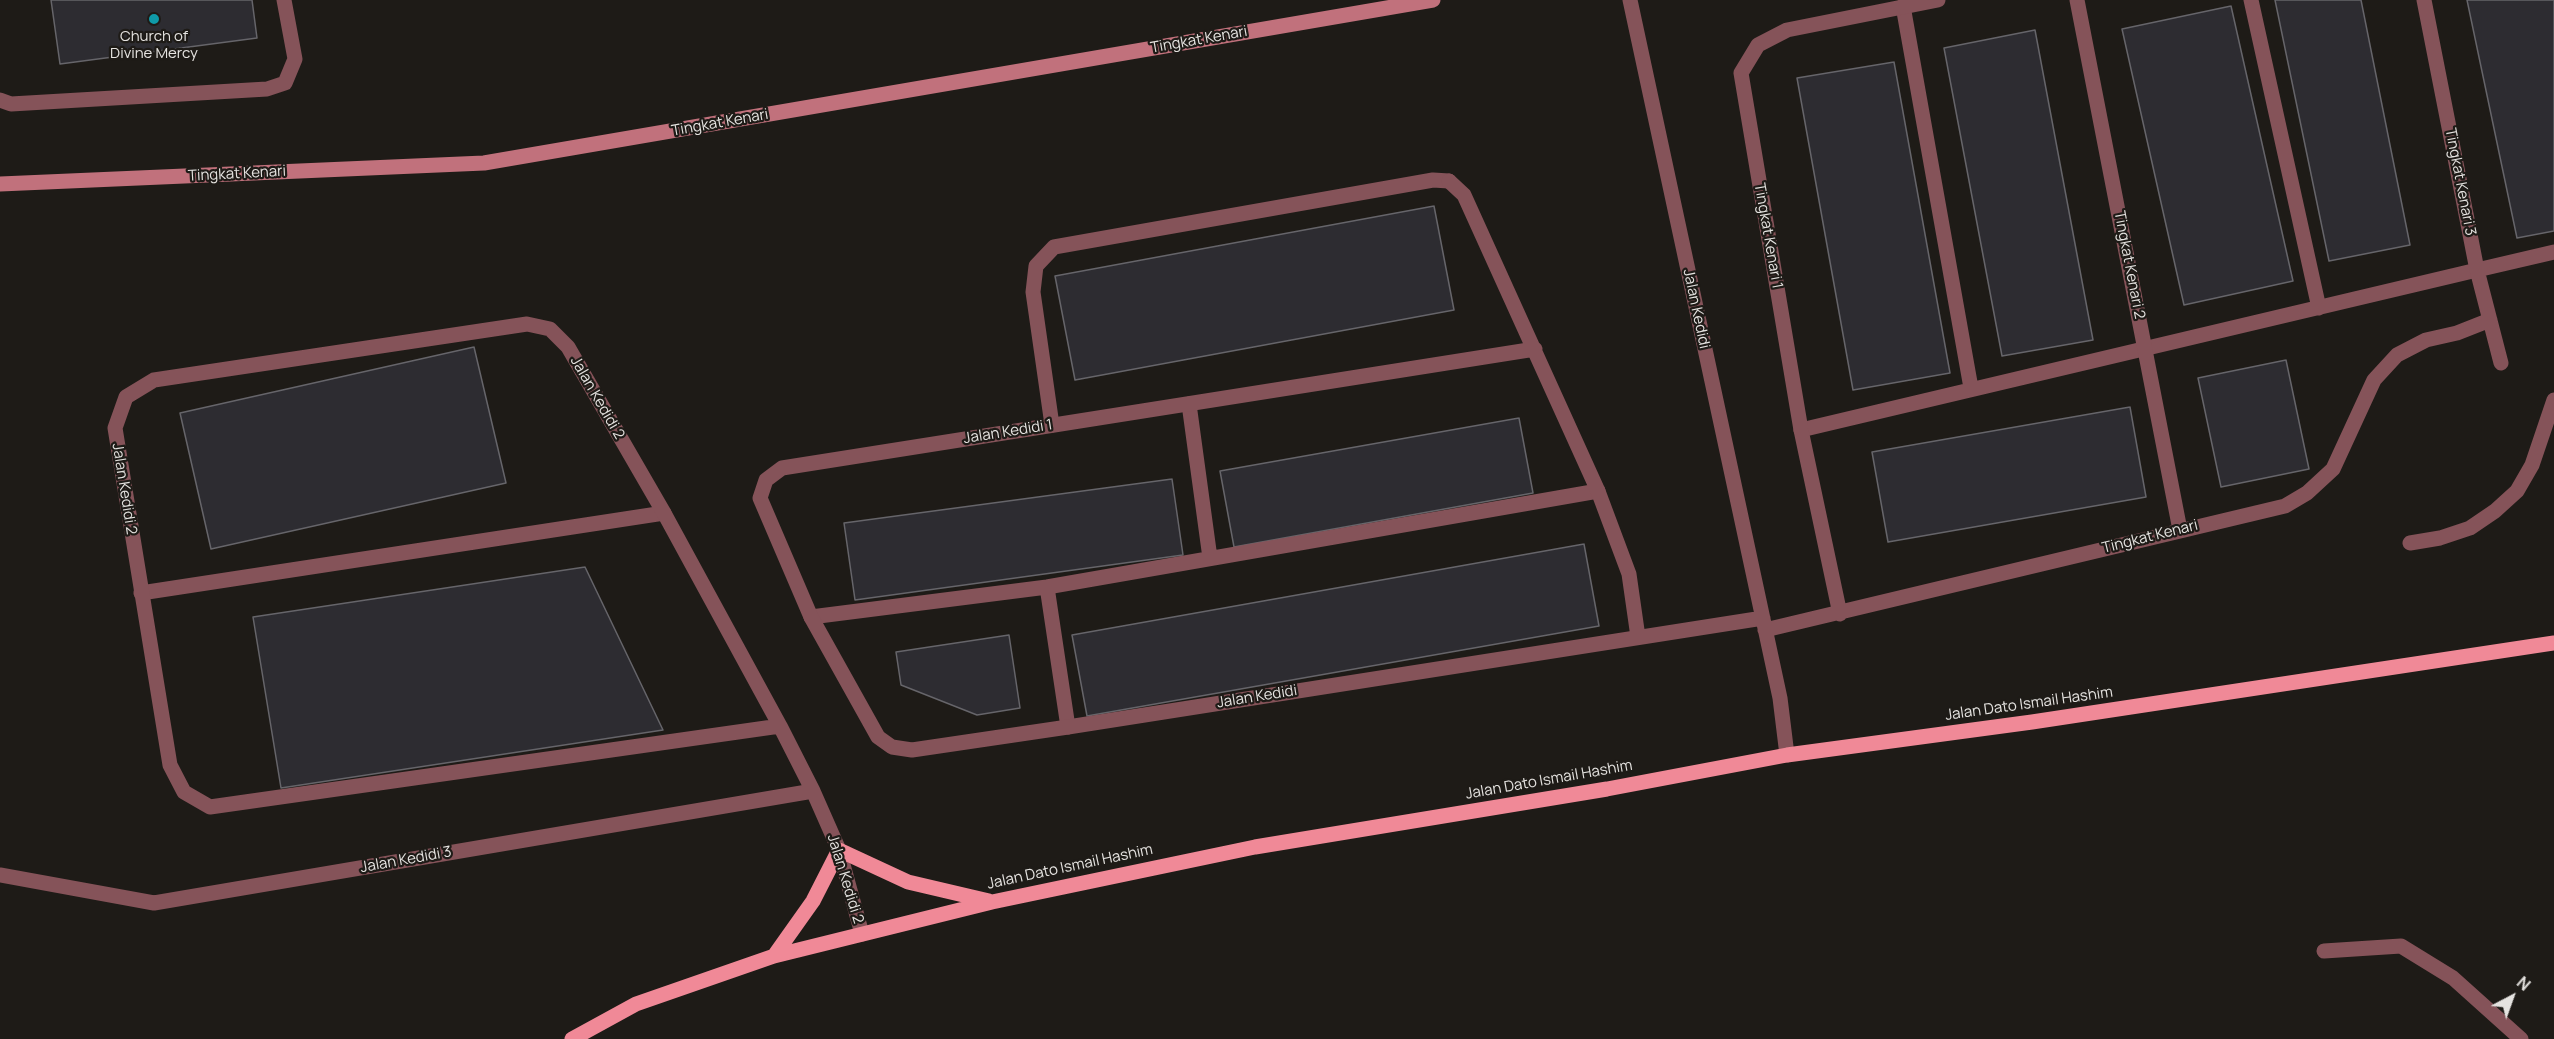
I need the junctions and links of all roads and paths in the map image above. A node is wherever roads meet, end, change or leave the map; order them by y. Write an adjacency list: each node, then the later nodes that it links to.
1 (284, 0): 9 (street)
2 (1433, 0): 10 (street, Tingkat Kenari)
3 (1630, 0): 32 (street, Jalan Kedidi)
4 (1938, 0): 8 (street, Tingkat Kenari 1)
5 (2077, 0): 16 (street, Tingkat Kenari 2)
6 (2251, 0): 13 (street)
7 (2424, 0): 12 (street, Tingkat Kenari 3)
8 (1903, 6): 18 (street); 22 (street, Tingkat Kenari 1)
9 (0, 100)
10 (0, 184)
11 (2554, 252): 12 (street)
12 (2477, 270): 13 (street); 14 (street, Tingkat Kenari 3)
13 (2319, 308): 16 (street)
14 (2490, 320): 17 (street, Tingkat Kenari 3); 25 (street, Tingkat Kenari)
15 (1535, 349): 20 (street, Jalan Kedidi 1); 21 (street); 23 (street)
16 (2145, 350): 18 (street); 25 (street, Tingkat Kenari 2)
17 (2501, 363)
18 (1971, 388): 22 (street)
19 (2554, 400): 26 (street)
20 (1189, 404): 21 (street, Jalan Kedidi 1); 27 (street)
21 (1052, 425): 31 (street, Jalan Kedidi 1)
22 (1801, 430): 30 (street, Tingkat Kenari 1)
23 (1598, 491): 27 (street); 33 (street)
24 (664, 513): 29 (street); 29 (street, Jalan Kedidi 2); 35 (street, Jalan Kedidi 2)
25 (2180, 530): 30 (street, Tingkat Kenari)
26 (2410, 543)
27 (1210, 558): 28 (street)
28 (1047, 587): 31 (street); 36 (street)
29 (141, 593): 35 (street, Jalan Kedidi 2)
30 (1840, 614): 32 (street, Tingkat Kenari)
31 (811, 617): 37 (street, Jalan Kedidi 1)
32 (1764, 624): 33 (street, Jalan Kedidi); 38 (street, Jalan Kedidi)
33 (1638, 637): 36 (street, Jalan Kedidi)
34 (2554, 644): 38 (main road, Jalan Dato Ismail Hashim)
35 (780, 726): 39 (street, Jalan Kedidi 2)
36 (1068, 727): 37 (street, Jalan Kedidi)
37 (878, 736)
38 (1787, 755): 42 (main road, Jalan Dato Ismail Hashim)
39 (813, 791): 40 (street, Jalan Kedidi 2); 41 (street, Jalan Kedidi 3)
40 (839, 850): 42 (main road); 43 (street, Jalan Kedidi 2); 45 (main road)
41 (0, 875)
42 (992, 902): 43 (main road, Jalan Dato Ismail Hashim)
43 (862, 934): 45 (main road, Jalan Dato Ismail Hashim)
44 (2324, 951): 47 (street)
45 (774, 956): 46 (main road, Jalan Dato Ismail Hashim)
46 (572, 1039)
47 (2521, 1039)

